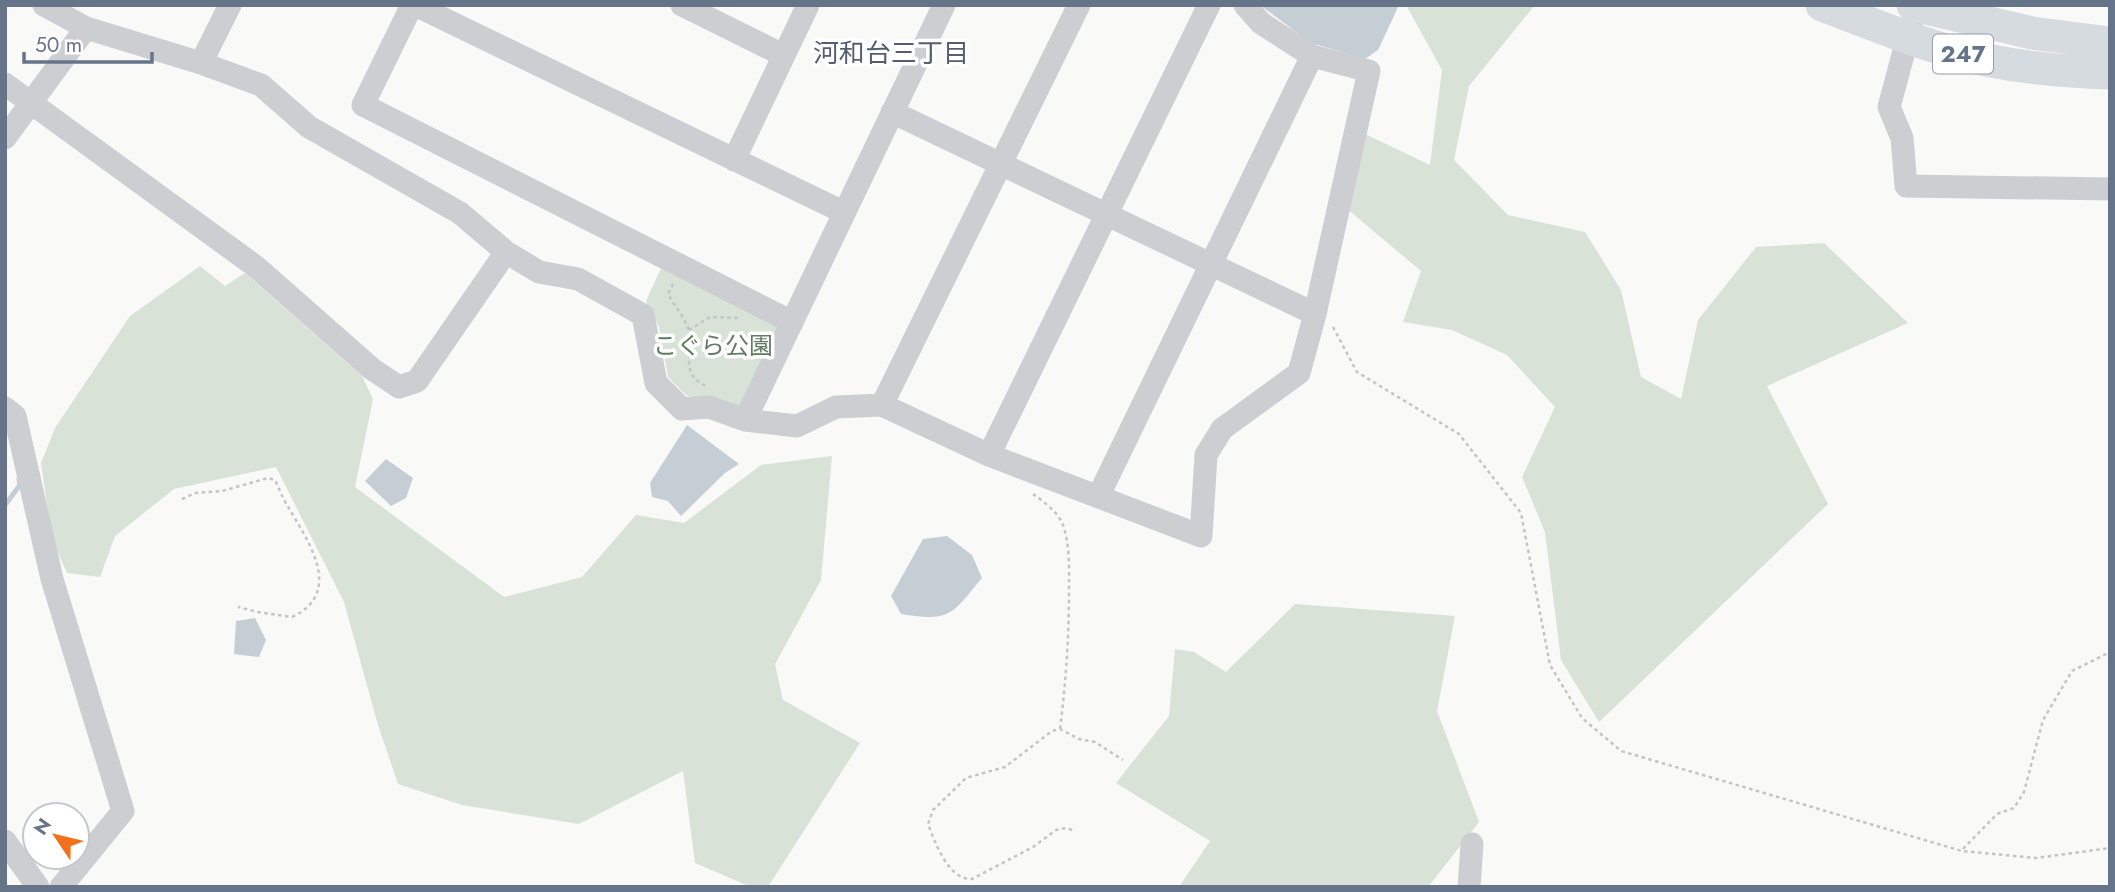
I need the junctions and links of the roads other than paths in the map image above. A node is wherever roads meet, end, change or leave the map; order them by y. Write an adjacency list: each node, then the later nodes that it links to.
1 (44, 5): 12 (street)
2 (230, 5): 16 (street)
3 (414, 5): 22 (street); 30 (street)
4 (682, 5): 14 (street)
5 (808, 5): 14 (street)
6 (944, 5): 20 (street)
7 (1079, 5): 23 (street)
8 (1209, 5): 26 (street)
9 (1245, 5): 15 (street)
10 (1822, 5): 11 (highway, 247)
11 (1914, 14): 13 (highway, 247); 17 (highway, 247); 24 (street)
12 (86, 27): 16 (street); 19 (street)
13 (2110, 43)
14 (783, 55): 22 (street)
15 (1312, 56): 28 (street); 29 (street)
16 (201, 63): 27 (street)
17 (2110, 73)
18 (5, 84): 19 (street)
19 (31, 103): 21 (street); 27 (street)
20 (892, 112): 23 (street); 25 (street)
21 (5, 138)
22 (734, 160): 25 (street)
23 (1002, 164): 26 (street); 31 (street)
24 (2110, 189)
25 (843, 212): 30 (street)
26 (1106, 214): 28 (street); 34 (street)
27 (506, 252): 33 (street)
28 (1212, 265): 29 (street); 35 (street)
29 (1315, 314): 35 (street)
30 (792, 322): 33 (street)
31 (882, 405): 33 (street); 34 (street)
32 (5, 408): 39 (street)
33 (745, 420)
34 (989, 455): 35 (street)
35 (1099, 495)
36 (5, 841): 38 (street)
37 (1472, 844): 40 (street)
38 (38, 887)
39 (61, 887)
40 (1469, 887)

